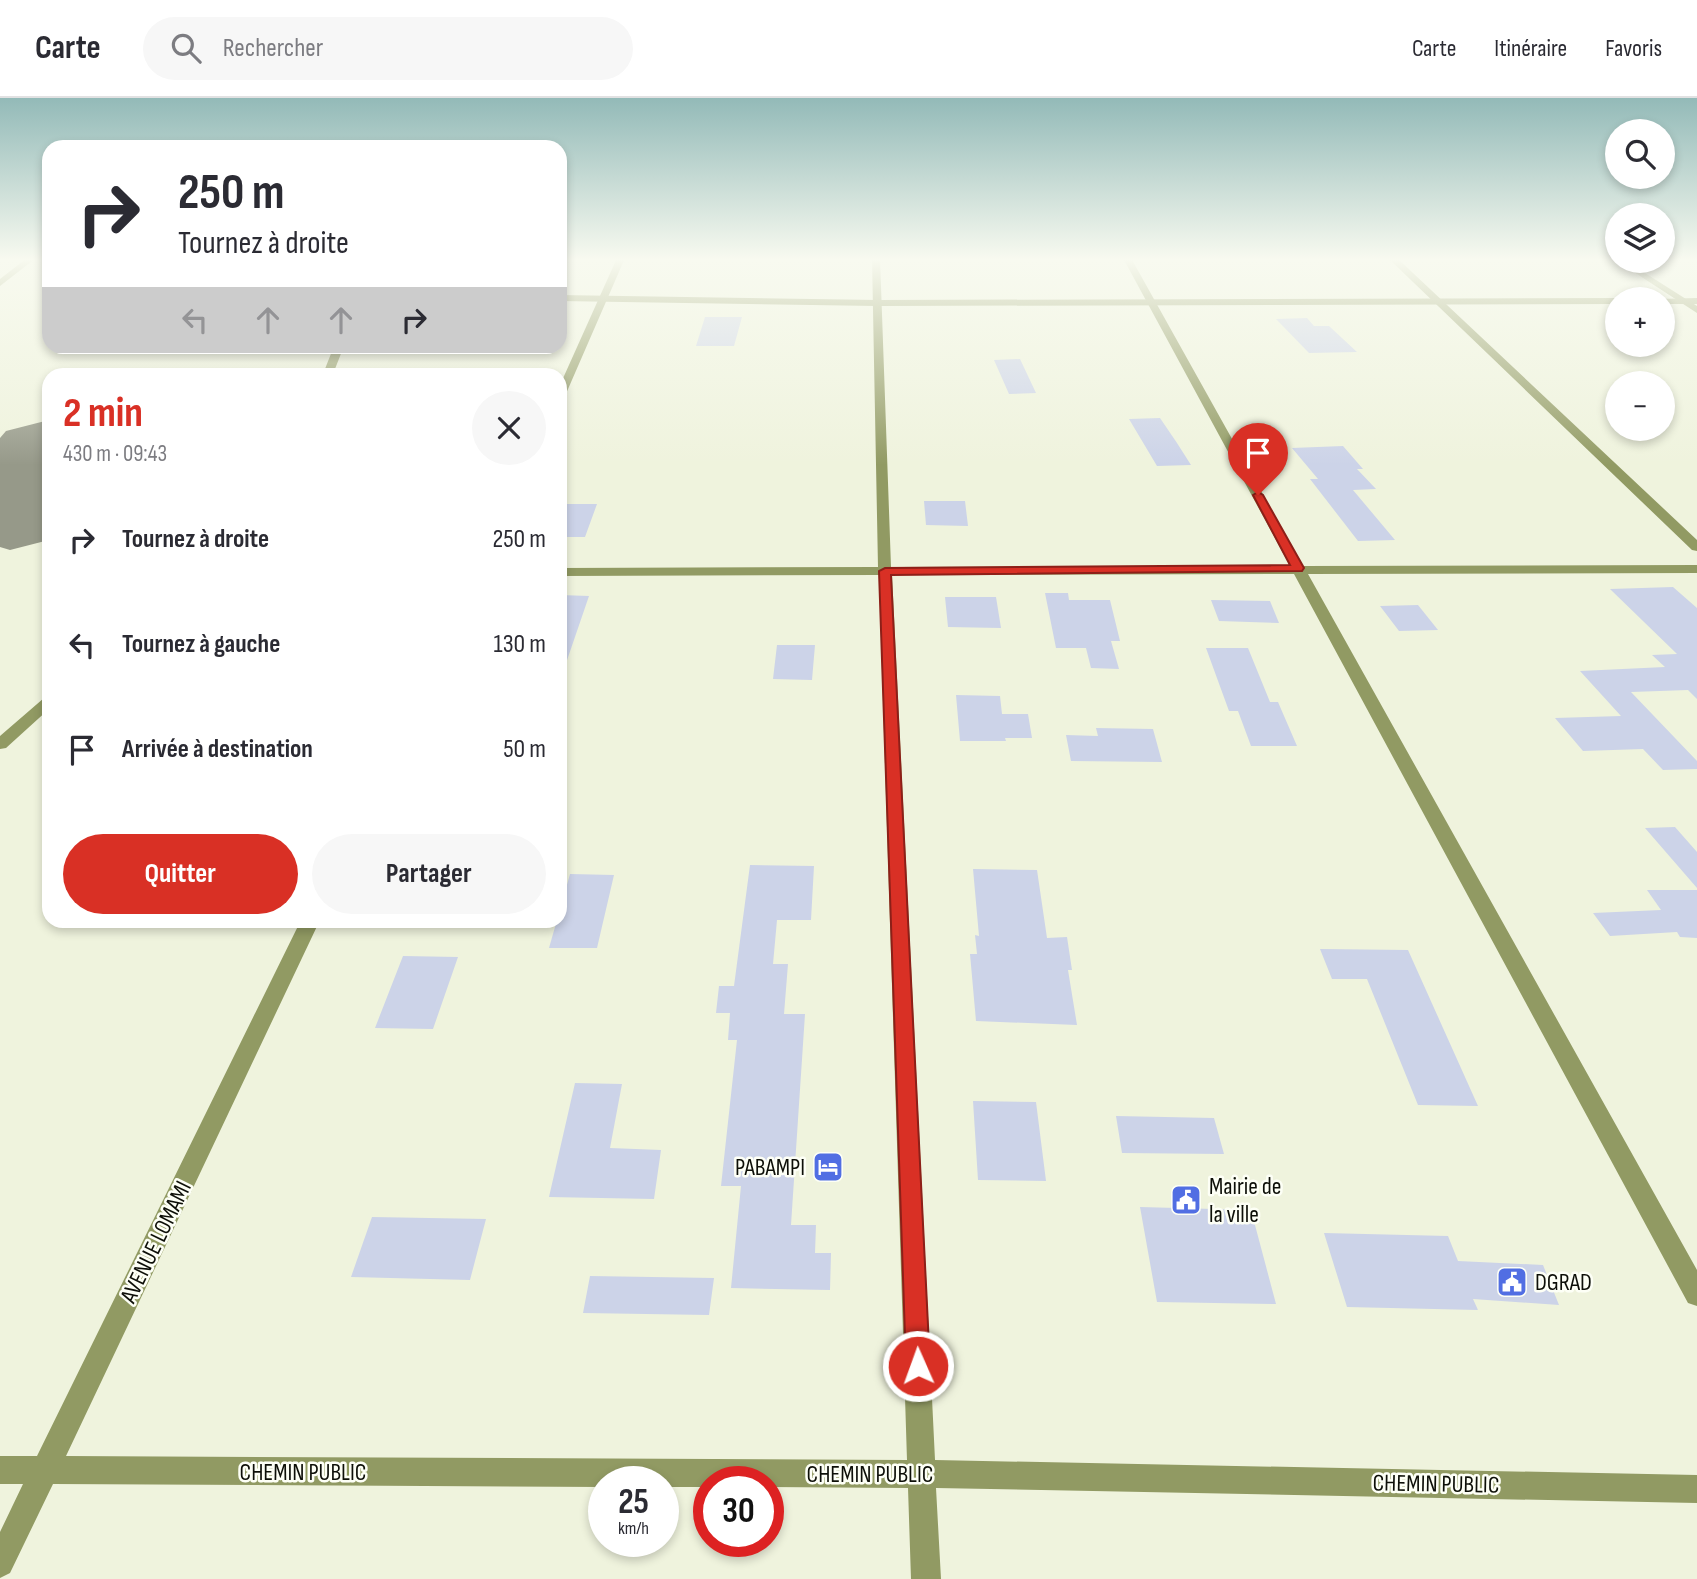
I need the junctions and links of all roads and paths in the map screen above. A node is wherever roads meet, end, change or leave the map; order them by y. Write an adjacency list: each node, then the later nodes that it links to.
1 (589, 327): 5 (street)
2 (879, 327): 9 (street)
3 (1166, 327): 7 (street)
4 (1465, 327): 6 (street)
5 (567, 379)
6 (1697, 547)
7 (1298, 568): 8 (street); 9 (street); 14 (street)
8 (1697, 569)
9 (885, 571): 10 (street); 17 (street)
10 (567, 572)
11 (42, 707): 12 (street)
12 (0, 744)
13 (307, 928): 16 (street, AVENUE LOMAMI)
14 (1697, 1294)
15 (0, 1470): 16 (street, CHEMIN PUBLIC)
16 (44, 1472): 17 (street, CHEMIN PUBLIC); 19 (street, AVENUE LOMAMI)
17 (922, 1474): 18 (street, CHEMIN PUBLIC); 20 (street)
18 (1697, 1489)
19 (0, 1563)
20 (926, 1579)

